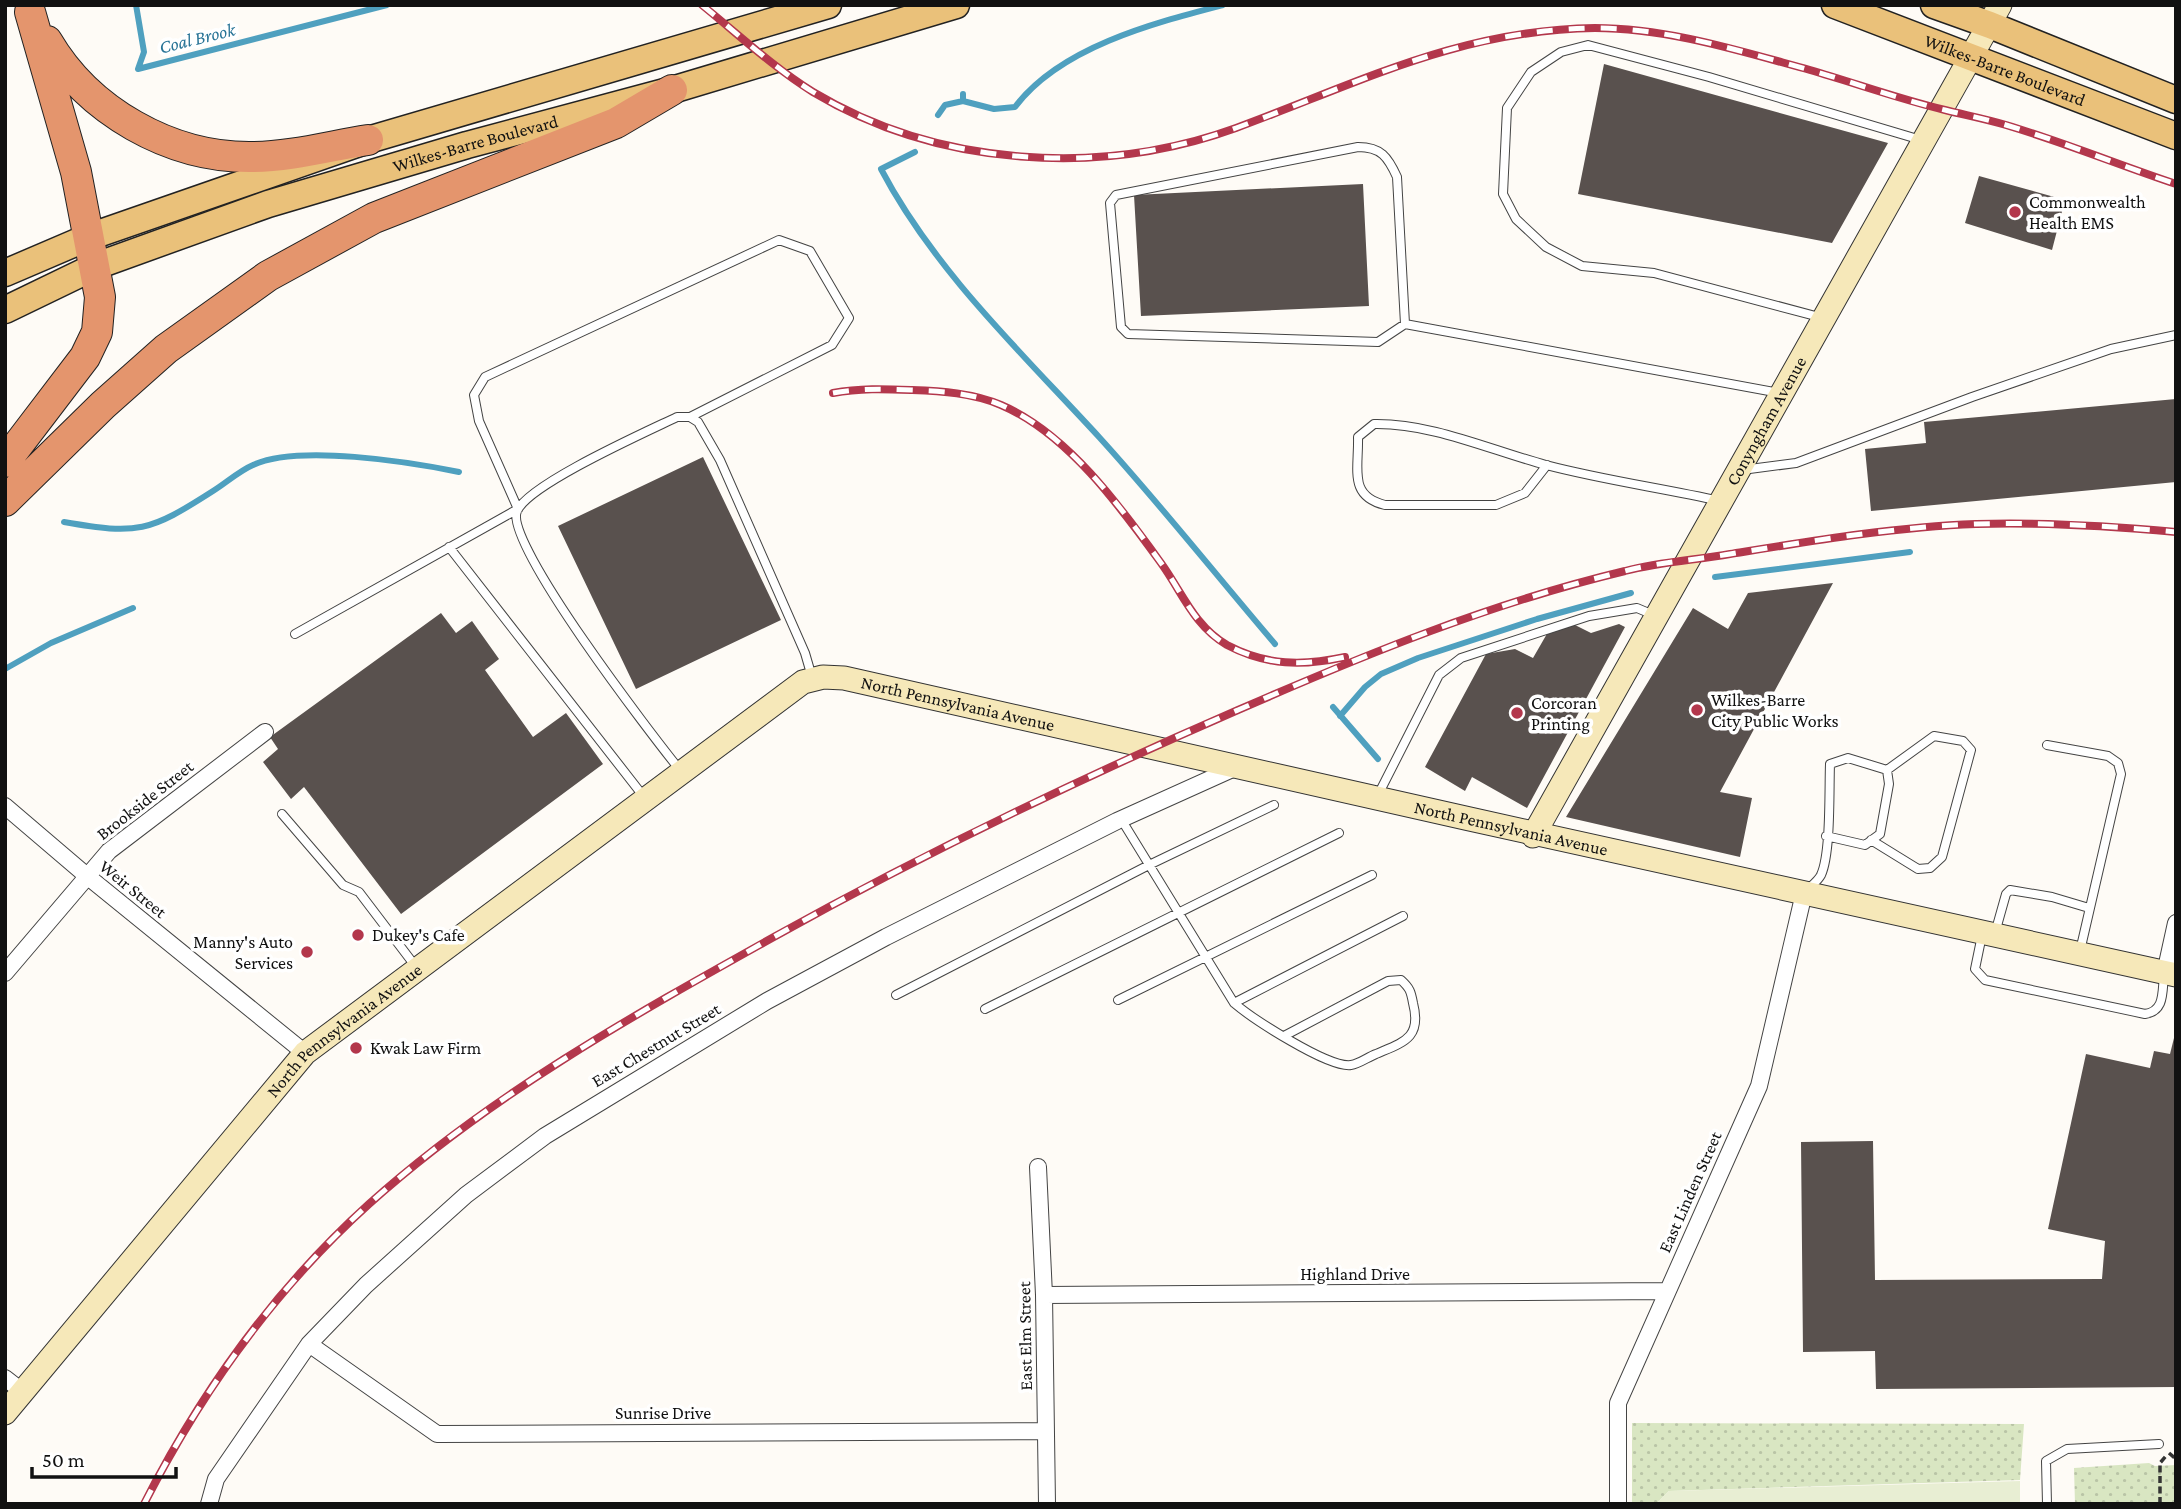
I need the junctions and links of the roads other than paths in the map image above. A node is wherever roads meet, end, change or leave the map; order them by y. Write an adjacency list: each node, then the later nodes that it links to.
1 (828, 5): 11 (main road, Wilkes-Barre Boulevard)
2 (956, 5): 8 (main road, Wilkes-Barre Boulevard)
3 (1835, 5): 7 (main road, Wilkes-Barre Boulevard)
4 (1935, 5): 6 (main road, Wilkes-Barre Boulevard)
5 (29, 8): 11 (highway); 13 (highway)
6 (1995, 15): 7 (street, Conyngham Avenue); 9 (main road, Wilkes-Barre Boulevard)
7 (1973, 57): 10 (main road, Wilkes-Barre Boulevard); 12 (street, Conyngham Avenue)
8 (672, 90): 14 (main road, Wilkes-Barre Boulevard); 25 (highway)
9 (2176, 100)
10 (2176, 136)
11 (368, 140): 13 (main road, Wilkes-Barre Boulevard)
12 (1924, 141): 17 (street, Conyngham Avenue); 17 (lane)
13 (89, 237): 14 (highway); 15 (main road, Wilkes-Barre Boulevard)
14 (96, 266): 16 (main road, Wilkes-Barre Boulevard); 22 (highway)
15 (5, 273)
16 (5, 310)
17 (1825, 318): 20 (street, Conyngham Avenue)
18 (1405, 324): 18 (lane); 20 (lane)
19 (2176, 335): 24 (lane)
20 (1783, 393): 24 (street, Conyngham Avenue)
21 (690, 417): 27 (lane); 27 (lane); 31 (lane)
22 (5, 462)
23 (1547, 465): 23 (lane); 26 (lane)
24 (1740, 470): 26 (street, Conyngham Avenue)
25 (5, 501)
26 (1722, 501): 29 (street, Conyngham Avenue)
27 (518, 509): 28 (lane); 36 (lane)
28 (449, 547): 30 (lane); 38 (lane)
29 (1658, 617): 37 (lane); 44 (street, Conyngham Avenue)
30 (295, 634)
31 (813, 679): 34 (street, North Pennsylvania Avenue); 36 (street, North Pennsylvania Avenue)
32 (265, 732): 49 (street, Brookside Street)
33 (2048, 745): 51 (lane)
34 (1240, 766): 37 (street, North Pennsylvania Avenue); 42 (street, East Chestnut Street)
35 (1887, 770): 45 (lane); 46 (lane); 46 (lane)
36 (682, 773): 38 (street, North Pennsylvania Avenue)
37 (1377, 798): 44 (street, North Pennsylvania Avenue)
38 (646, 799): 58 (street, North Pennsylvania Avenue)
39 (1274, 805): 47 (lane)
40 (5, 806): 49 (street, Weir Street)
41 (282, 814): 58 (lane)
42 (1121, 819): 47 (lane); 70 (street, East Chestnut Street)
43 (1339, 833): 52 (lane)
44 (1533, 836): 50 (street, North Pennsylvania Avenue)
45 (1826, 836): 46 (lane); 50 (lane)
46 (1871, 840)
47 (1149, 865): 52 (lane); 61 (lane)
48 (1371, 874): 57 (lane)
49 (87, 876): 59 (street, Brookside Street); 66 (street, Weir Street)
50 (1804, 893): 55 (street, North Pennsylvania Avenue); 68 (street, East Linden Street)
51 (2089, 908): 55 (lane); 56 (lane)
52 (1178, 912): 57 (lane); 64 (lane)
53 (1403, 916): 63 (lane)
54 (2176, 923): 60 (street)
55 (1989, 934): 56 (street, North Pennsylvania Avenue); 60 (lane)
56 (2080, 954): 60 (street, North Pennsylvania Avenue)
57 (1206, 957): 62 (lane); 63 (lane)
58 (418, 969): 66 (street, North Pennsylvania Avenue)
59 (5, 973)
60 (2170, 974)
61 (896, 995)
62 (1118, 1000)
63 (1234, 1003): 65 (lane)
64 (985, 1009)
65 (1284, 1036): 65 (lane)
66 (304, 1053): 71 (street, North Pennsylvania Avenue)
67 (1038, 1167): 69 (street, East Elm Street)
68 (1667, 1291): 69 (street, Highland Drive); 77 (street, East Linden Street)
69 (1044, 1295): 73 (street, East Elm Street)
70 (309, 1344): 73 (street, Sunrise Drive); 75 (street, East Chestnut Street)
71 (14, 1385): 72 (street, North Pennsylvania Avenue)
72 (5, 1413)
73 (1046, 1431): 76 (street, East Elm Street)
74 (2159, 1444): 78 (lane)
75 (209, 1504)
76 (1047, 1504)
77 (1618, 1504)
78 (2047, 1504)

